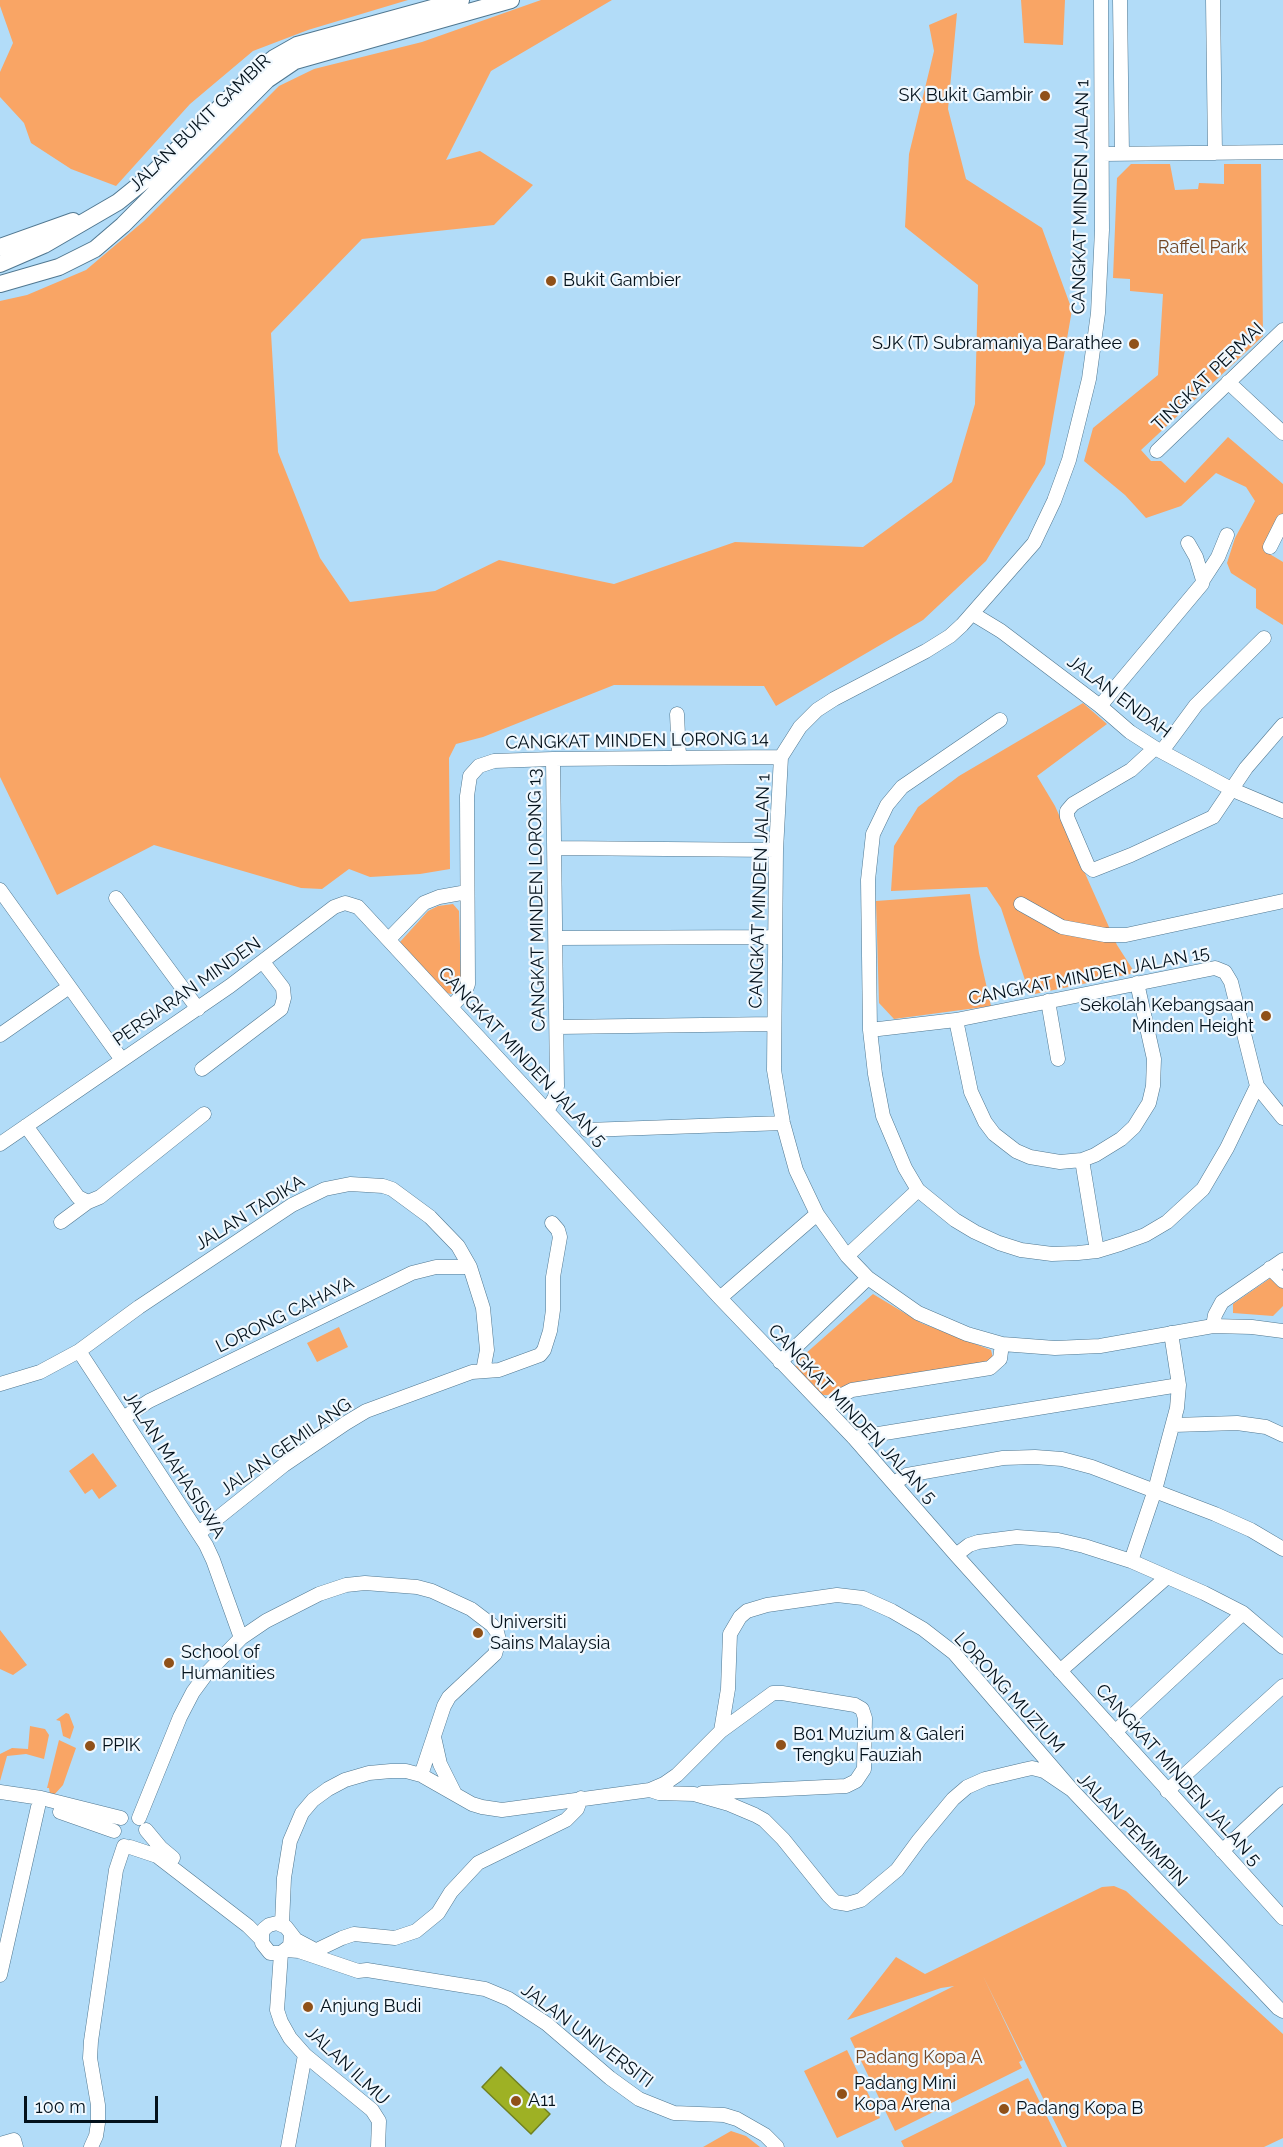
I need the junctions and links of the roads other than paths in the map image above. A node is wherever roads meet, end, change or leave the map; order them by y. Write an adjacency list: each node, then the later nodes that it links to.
1 (460, 0): 10 (main road, JALAN BUKIT GAMBIR)
2 (511, 0): 14 (main road, JALAN BUKIT GAMBIR)
3 (1101, 0): 8 (street, CANGKAT MINDEN JALAN 1)
4 (1120, 0): 9 (street)
5 (1213, 0): 7 (street)
6 (1283, 152): 7 (street)
7 (1215, 153): 9 (street)
8 (1102, 154): 9 (street); 25 (street, CANGKAT MINDEN JALAN 1)
9 (1122, 154)
10 (101, 214): 11 (main road, JALAN BUKIT GAMBIR); 12 (main road)
11 (44, 245): 13 (main road, JALAN BUKIT GAMBIR); 14 (main road)
12 (0, 247)
13 (0, 264)
14 (59, 267): 15 (main road, JALAN BUKIT GAMBIR)
15 (0, 284)
16 (1282, 332): 17 (street, TINGKAT PERMAI)
17 (1228, 382): 18 (street); 19 (street, TINGKAT PERMAI)
18 (1283, 433)
19 (1158, 451)
20 (1283, 521): 23 (street)
21 (1227, 535): 24 (street)
22 (1188, 543): 24 (street)
23 (1270, 547)
24 (1203, 580): 27 (street)
25 (973, 614): 27 (street, JALAN ENDAH); 33 (street, CANGKAT MINDEN JALAN 1)
26 (1264, 638): 31 (street)
27 (1101, 706): 31 (street, JALAN ENDAH)
28 (677, 714): 32 (street)
29 (1000, 720): 56 (street)
30 (1283, 725): 35 (street)
31 (1158, 750): 35 (street, JALAN ENDAH); 35 (street)
32 (679, 757): 33 (street, CANGKAT MINDEN LORONG 14); 34 (street, CANGKAT MINDEN LORONG 14)
33 (781, 757): 38 (street, CANGKAT MINDEN JALAN 1)
34 (553, 759): 37 (street, CANGKAT MINDEN LORONG 13); 40 (street, CANGKAT MINDEN LORONG 14)
35 (1233, 790): 36 (street, JALAN ENDAH)
36 (1283, 811)
37 (555, 848): 38 (street); 45 (street, CANGKAT MINDEN LORONG 13)
38 (776, 850): 44 (street, CANGKAT MINDEN JALAN 1)
39 (0, 890): 49 (street)
40 (467, 892): 46 (street); 51 (street, CANGKAT MINDEN LORONG 14)
41 (116, 898): 52 (street)
42 (1283, 901): 43 (street)
43 (1021, 904)
44 (775, 937): 45 (street); 54 (street, CANGKAT MINDEN JALAN 1)
45 (556, 938): 55 (street, CANGKAT MINDEN LORONG 13)
46 (389, 939): 47 (street, PERSIARAN MINDEN); 51 (street, CANGKAT MINDEN JALAN 5)
47 (263, 962): 52 (street, PERSIARAN MINDEN); 60 (street)
48 (1137, 983): 50 (street, CANGKAT MINDEN JALAN 15); 61 (street, CANGKAT MINDEN JALAN 15); 69 (street)
49 (69, 987): 57 (street); 59 (street)
50 (1048, 1001): 53 (street, CANGKAT MINDEN JALAN 15); 58 (street)
51 (451, 1007): 62 (street, CANGKAT MINDEN JALAN 5)
52 (198, 1009): 59 (street, PERSIARAN MINDEN)
53 (956, 1020): 56 (street, CANGKAT MINDEN JALAN 15); 69 (street)
54 (774, 1024): 55 (street); 65 (street, CANGKAT MINDEN JALAN 1)
55 (558, 1027): 62 (street, CANGKAT MINDEN LORONG 13)
56 (870, 1030): 70 (street)
57 (0, 1035)
58 (1058, 1059)
59 (122, 1060): 66 (street, PERSIARAN MINDEN)
60 (202, 1069)
61 (1257, 1086): 64 (street); 75 (street)
62 (547, 1111): 82 (street, CANGKAT MINDEN JALAN 5)
63 (204, 1114): 71 (street)
64 (1283, 1118)
65 (783, 1123): 67 (street); 72 (street, CANGKAT MINDEN JALAN 1)
66 (26, 1126): 68 (street, PERSIARAN MINDEN); 71 (street)
67 (587, 1130)
68 (0, 1144)
69 (1082, 1160): 75 (street)
70 (918, 1190): 75 (street); 76 (street)
71 (88, 1202): 73 (street)
72 (817, 1214): 76 (street, CANGKAT MINDEN JALAN 1); 82 (street)
73 (61, 1222)
74 (552, 1222): 89 (street, JALAN GEMILANG)
75 (1097, 1251)
76 (847, 1256): 80 (street, CANGKAT MINDEN JALAN 1)
77 (1283, 1260): 79 (street)
78 (470, 1267): 87 (street, JALAN TADIKA); 89 (street, JALAN TADIKA); 93 (street, LORONG CAHAYA)
79 (1270, 1268): 81 (street); 83 (street)
80 (868, 1278): 86 (street, CANGKAT MINDEN JALAN 1); 88 (street)
81 (1283, 1281)
82 (720, 1298): 88 (street, CANGKAT MINDEN JALAN 5)
83 (1213, 1326): 84 (street, CANGKAT MINDEN JALAN 1); 85 (street, CANGKAT MINDEN JALAN 1)
84 (1283, 1331)
85 (1171, 1334): 86 (street, CANGKAT MINDEN JALAN 1); 91 (street)
86 (1002, 1344): 92 (street)
87 (79, 1351): 90 (street, JALAN TADIKA); 93 (street, JALAN MAHASISWA)
88 (780, 1362): 92 (street, CANGKAT MINDEN JALAN 5)
89 (483, 1371): 99 (street, JALAN GEMILANG)
90 (0, 1384)
91 (1179, 1385): 94 (street); 96 (street)
92 (825, 1408): 96 (street, CANGKAT MINDEN JALAN 5)
93 (123, 1418): 99 (street, JALAN MAHASISWA)
94 (1174, 1425): 95 (street); 98 (street)
95 (1283, 1435)
96 (854, 1438): 97 (street, CANGKAT MINDEN JALAN 5)
97 (894, 1483): 98 (street); 101 (street, CANGKAT MINDEN JALAN 5)
98 (1155, 1490): 100 (street); 102 (street)
99 (199, 1533): 105 (street, JALAN MAHASISWA)
100 (1283, 1549)
101 (956, 1555): 102 (street); 107 (street, CANGKAT MINDEN JALAN 5)
102 (1131, 1561): 103 (street)
103 (1167, 1577): 104 (street); 107 (street)
104 (1243, 1613): 106 (street); 110 (street)
105 (242, 1638): 111 (street); 127 (street)
106 (1283, 1647)
107 (1060, 1671): 110 (street, CANGKAT MINDEN JALAN 5)
108 (1283, 1686): 118 (street)
109 (721, 1731): 112 (street, LORONG MUZIUM); 114 (street); 121 (street)
110 (1115, 1732): 118 (street, CANGKAT MINDEN JALAN 5)
111 (434, 1737): 115 (street); 120 (street)
112 (1030, 1742): 113 (street); 117 (street, LORONG MUZIUM)
113 (1023, 1770): 117 (street, JALAN PEMIMPIN); 121 (street, JALAN PEMIMPIN)
114 (680, 1772): 116 (street); 121 (street)
115 (421, 1775): 120 (street); 132 (street)
116 (650, 1790): 121 (street, JALAN PEMIMPIN); 123 (street)
117 (1072, 1791): 138 (street, JALAN PEMIMPIN)
118 (1167, 1791): 130 (street, CANGKAT MINDEN JALAN 5)
119 (0, 1792): 126 (street)
120 (455, 1794): 123 (street)
121 (691, 1794)
122 (1283, 1794): 130 (street)
123 (581, 1798): 134 (street)
124 (0, 1801): 125 (street)
125 (38, 1808): 128 (street); 137 (street)
126 (121, 1818): 127 (street); 128 (street)
127 (142, 1824): 129 (street); 132 (street, JALAN UNIVERSITI)
128 (114, 1831): 129 (street)
129 (127, 1846): 133 (street); 142 (street)
130 (1222, 1851): 131 (street, CANGKAT MINDEN JALAN 5)
131 (1283, 1917)
132 (280, 1928): 133 (street); 134 (street, JALAN UNIVERSITI); 135 (street)
133 (261, 1939): 135 (street)
134 (317, 1950): 136 (street, JALAN UNIVERSITI)
135 (279, 1952): 136 (street, JALAN UNIVERSITI); 139 (street, JALAN ILMU)
136 (367, 1970): 145 (street, JALAN UNIVERSITI)
137 (0, 1975)
138 (1283, 2011)
139 (305, 2055): 143 (street); 144 (street, JALAN ILMU)
140 (15, 2143): 141 (street)
141 (0, 2144)
142 (91, 2147)
143 (288, 2147)
144 (378, 2147)
145 (777, 2147)

